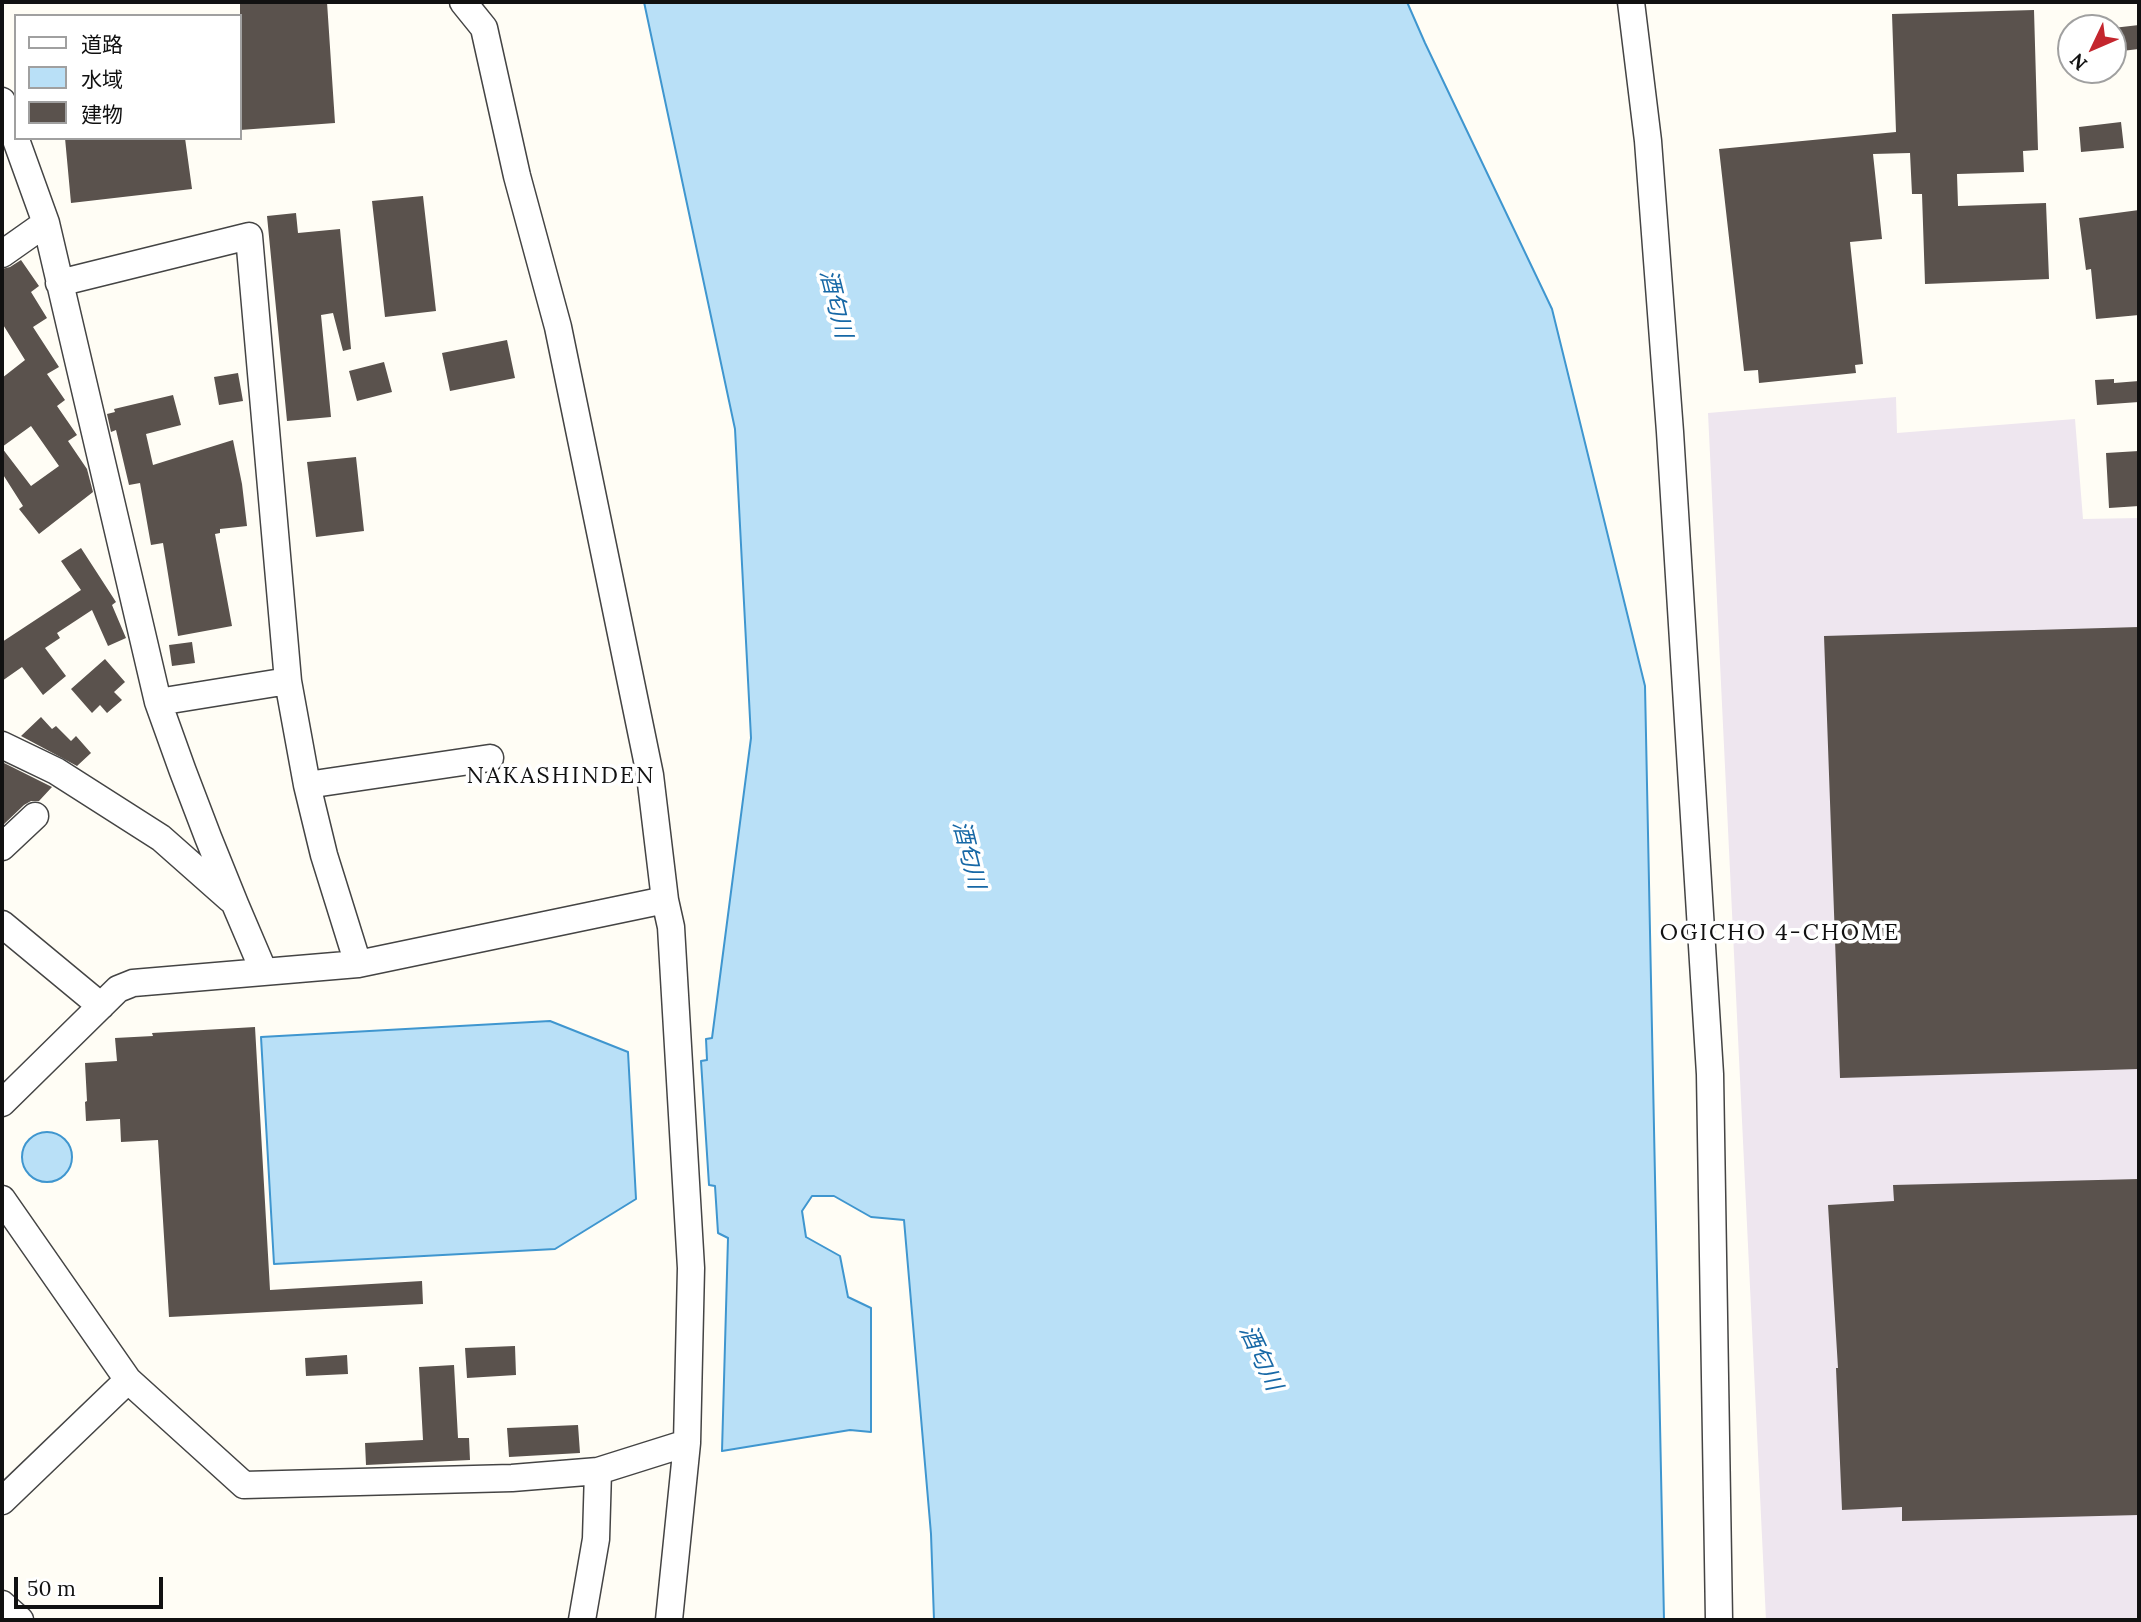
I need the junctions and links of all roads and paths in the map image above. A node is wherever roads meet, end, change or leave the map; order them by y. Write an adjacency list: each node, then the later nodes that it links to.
1 (463, 2): 16 (street)
2 (1631, 2): 32 (street)
3 (2, 101): 4 (street)
4 (14, 134)
5 (16, 140): 6 (street)
6 (46, 223): 7 (street); 8 (street)
7 (2, 254)
8 (59, 283): 9 (street); 10 (street)
9 (288, 681): 10 (street); 13 (street)
10 (159, 702): 17 (street)
11 (2, 745): 17 (street)
12 (490, 758): 13 (street)
13 (307, 786): 19 (street)
14 (35, 816): 15 (street)
15 (2, 847)
16 (665, 900): 19 (street); 25 (street)
17 (233, 903): 20 (street)
18 (2, 924): 21 (street)
19 (358, 964): 20 (street)
20 (264, 972): 21 (street)
21 (101, 1006): 22 (street)
22 (2, 1103)
23 (2, 1199): 24 (street)
24 (128, 1380): 26 (street); 27 (street)
25 (687, 1443): 26 (street); 31 (street)
26 (598, 1471): 30 (street)
27 (2, 1501)
28 (2, 1604): 29 (street)
29 (20, 1620)
30 (582, 1620)
31 (669, 1620)
32 (1719, 1620)

